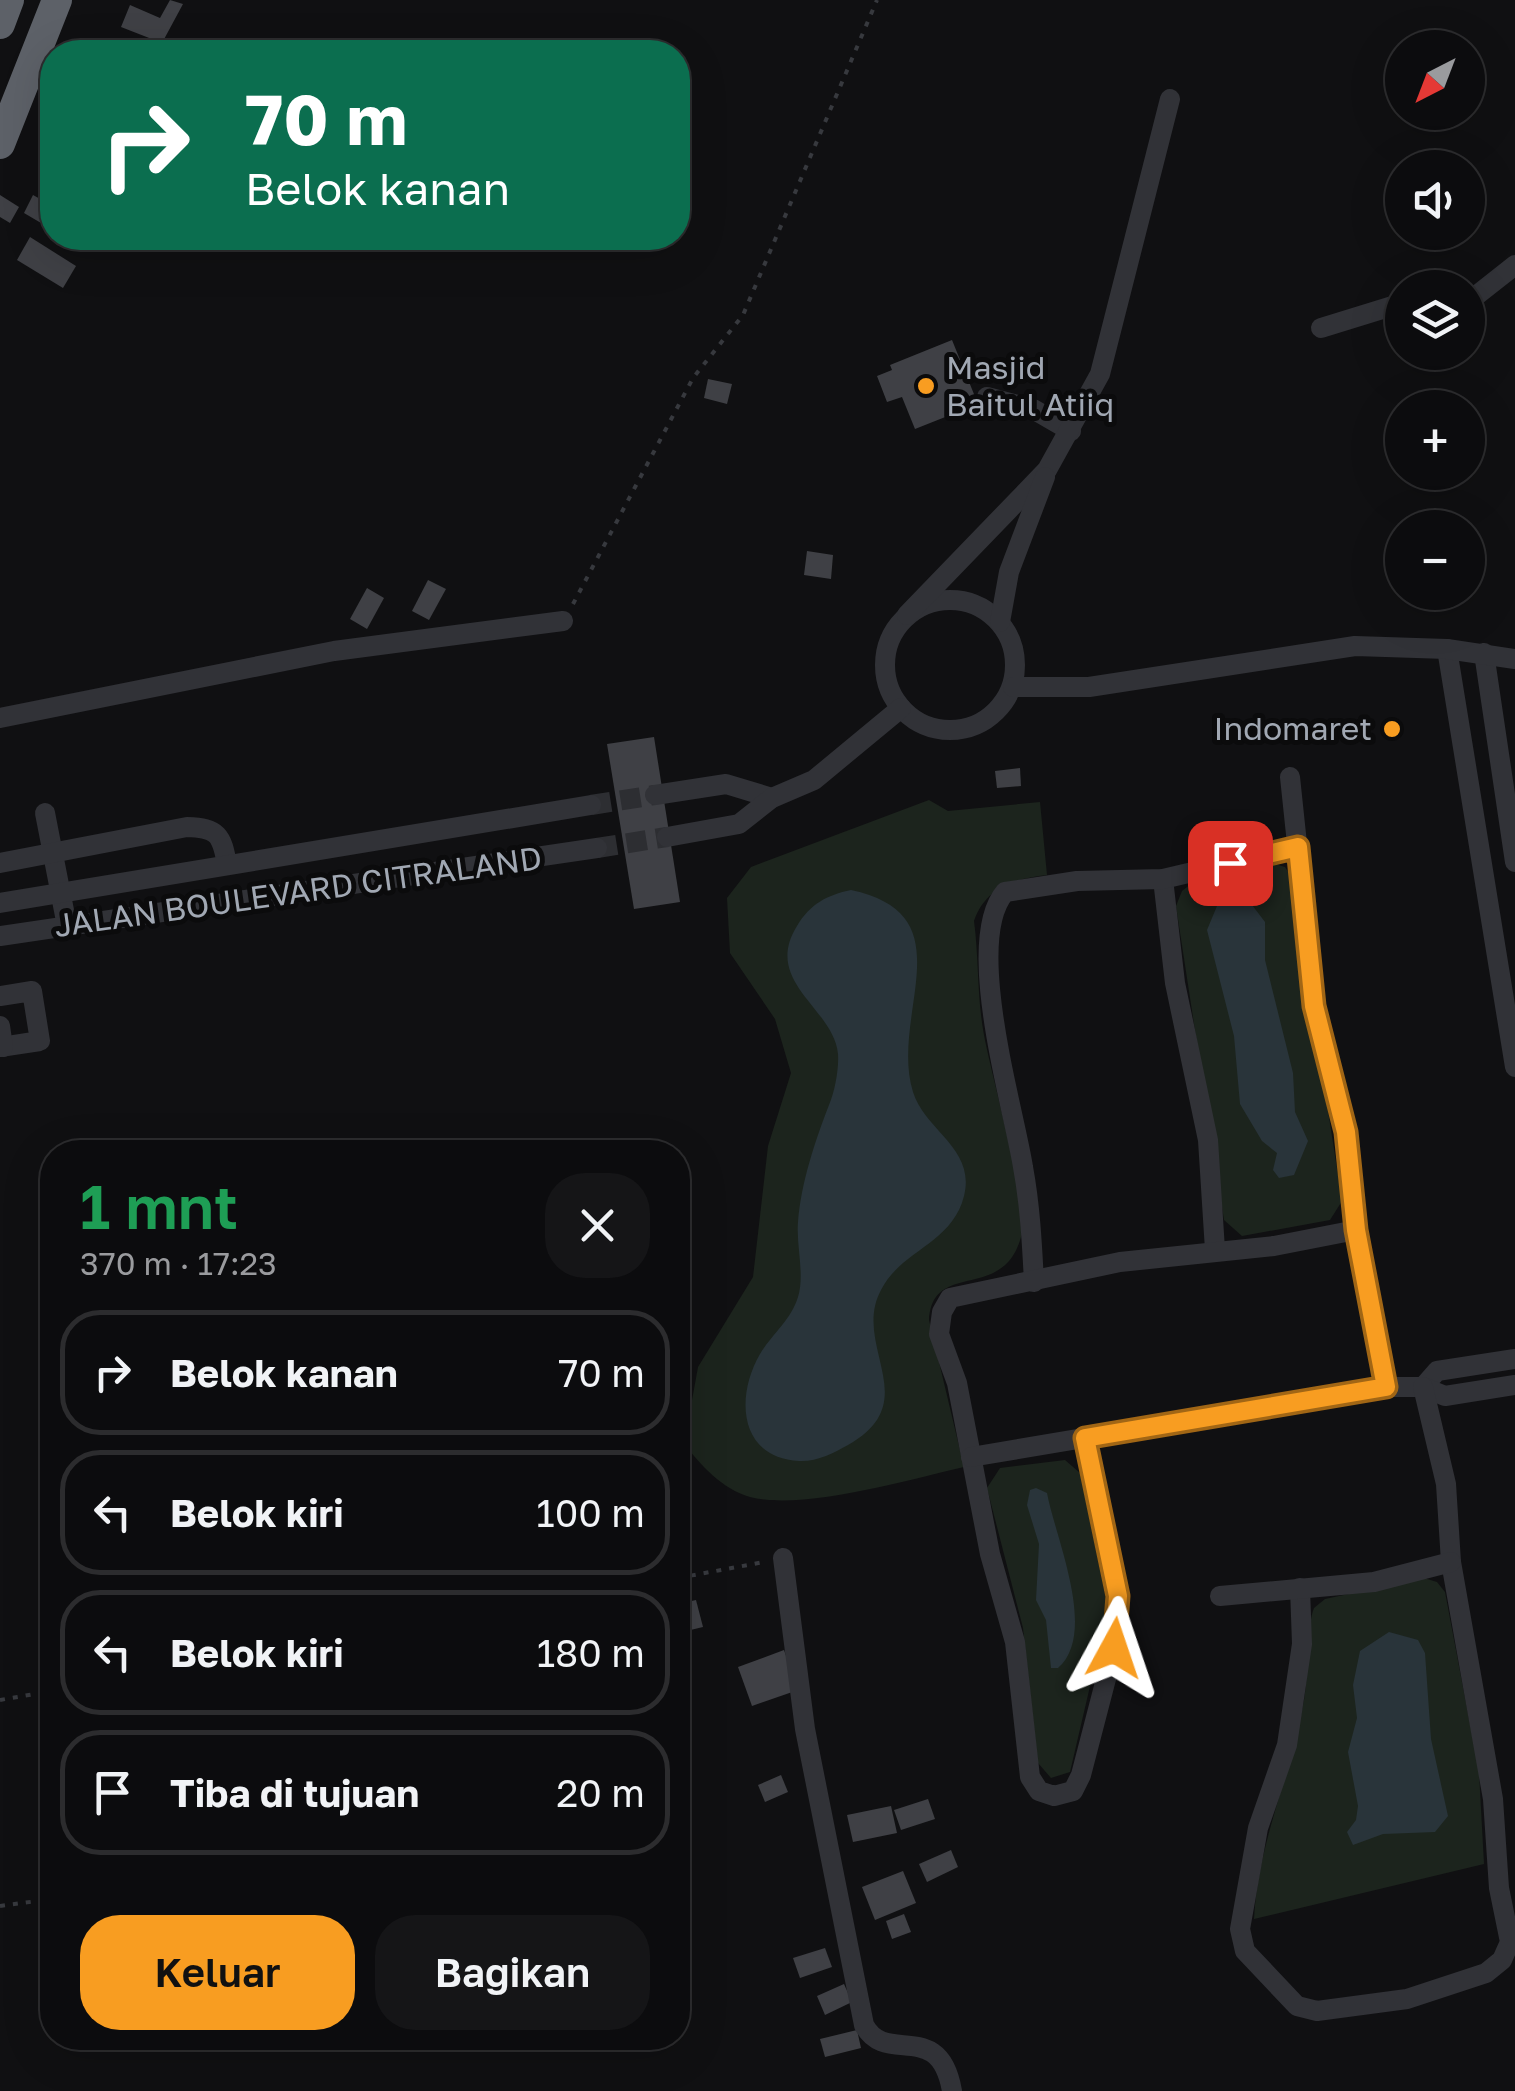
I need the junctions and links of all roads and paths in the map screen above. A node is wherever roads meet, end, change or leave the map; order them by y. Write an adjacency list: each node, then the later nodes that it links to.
1 (9, 0): 4 (highway)
2 (57, 0): 5 (highway)
3 (877, 0): 17 (path)
4 (0, 24)
5 (41, 40)
6 (40, 43): 8 (highway)
7 (1170, 98): 14 (street)
8 (0, 144)
9 (1515, 265): 10 (street)
10 (1485, 289)
11 (1385, 308): 12 (street)
12 (1321, 328)
13 (987, 397): 14 (street)
14 (1071, 431): 15 (street)
15 (1047, 470): 16 (street); 18 (street)
16 (906, 616): 18 (street); 23 (street)
17 (563, 621): 24 (street)
18 (1000, 622): 22 (street)
19 (1447, 649): 20 (street); 22 (street); 29 (street)
20 (1484, 653): 21 (street); 27 (street)
21 (1515, 659)
22 (1013, 686): 23 (street)
23 (900, 708): 28 (street)
24 (0, 718)
25 (1290, 777): 33 (street)
26 (655, 795): 28 (street)
27 (1505, 796): 29 (street); 36 (street)
28 (772, 798): 32 (street)
29 (1472, 802): 46 (street)
30 (591, 805): 38 (street, JALAN BOULEVARD CITRALAND)
31 (45, 813): 35 (street)
32 (667, 837)
33 (1298, 847): 39 (street); 47 (street)
34 (596, 848): 42 (street, JALAN BOULEVARD CITRALAND)
35 (53, 854): 37 (street); 38 (street); 40 (street)
36 (1515, 862)
37 (0, 863)
38 (227, 865): 40 (street, JALAN BOULEVARD CITRALAND)
39 (1163, 879): 48 (street); 49 (street)
40 (61, 892): 41 (street, JALAN BOULEVARD CITRALAND); 42 (street)
41 (0, 903)
42 (67, 926): 43 (street, JALAN BOULEVARD CITRALAND)
43 (0, 936)
44 (0, 996): 45 (street)
45 (1, 1040)
46 (1515, 1067)
47 (1356, 1230): 48 (street); 52 (street)
48 (1215, 1250): 49 (street)
49 (1034, 1282): 55 (street)
50 (1515, 1359): 53 (street)
51 (1515, 1385): 53 (street)
52 (1386, 1387): 53 (street); 54 (street)
53 (1423, 1387): 57 (street)
54 (1085, 1438): 55 (street); 55 (street)
55 (971, 1457)
56 (784, 1558): 58 (path); 65 (street)
57 (1450, 1562): 59 (street); 59 (street)
58 (690, 1576)
59 (1300, 1588): 60 (street)
60 (1220, 1596)
61 (40, 1693): 62 (path)
62 (0, 1700)
63 (40, 1901): 64 (path)
64 (0, 1906)
65 (952, 2091)

